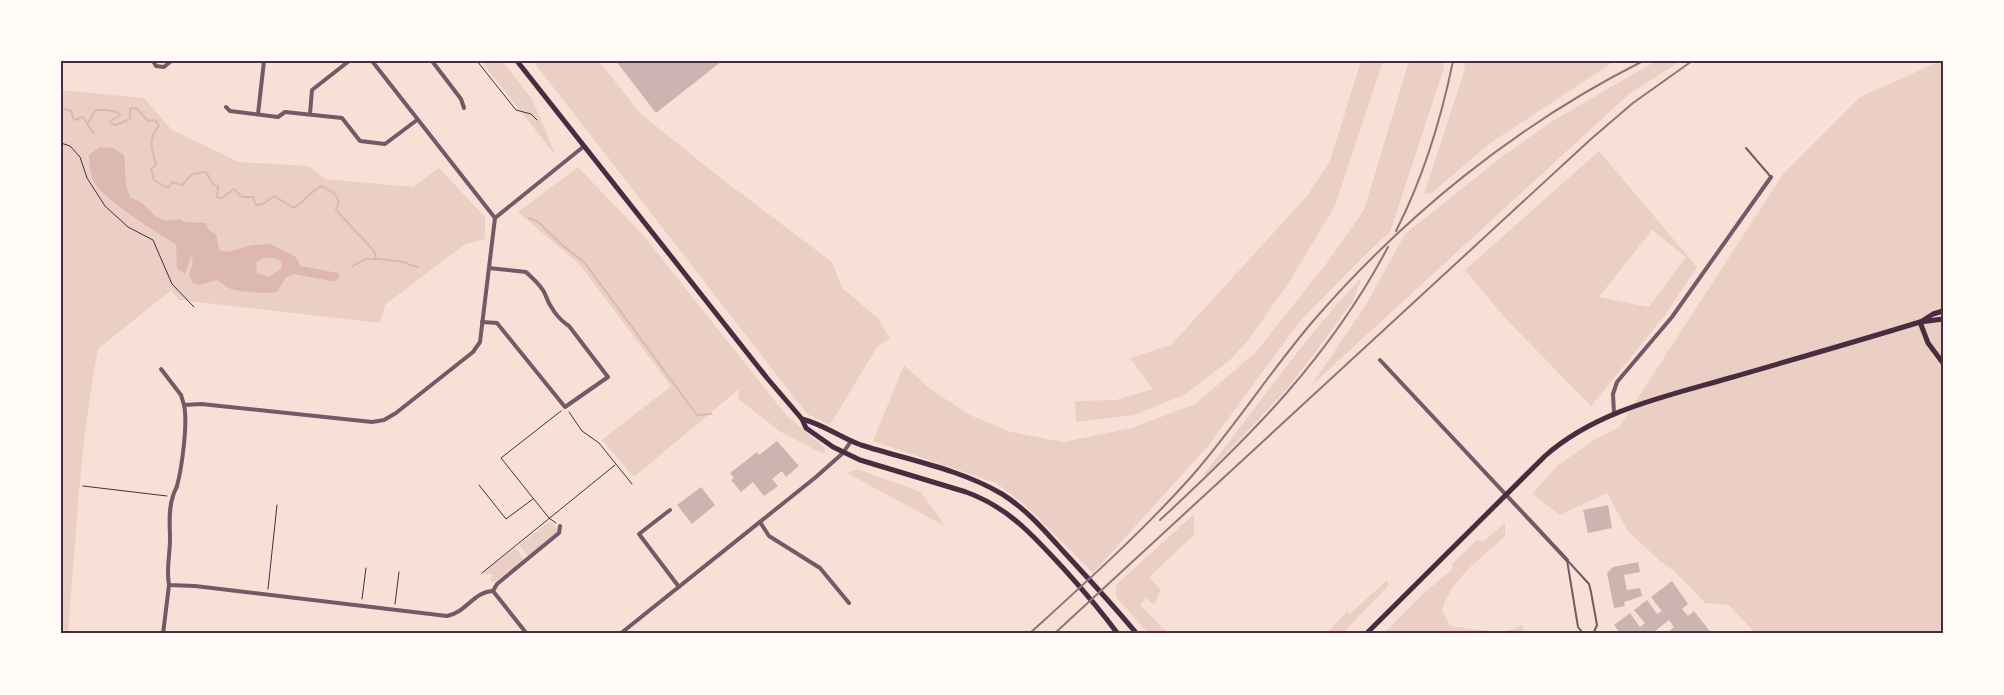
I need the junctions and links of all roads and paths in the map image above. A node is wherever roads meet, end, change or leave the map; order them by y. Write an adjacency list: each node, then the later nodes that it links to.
1 (153, 61): 2 (street)
2 (171, 61)
3 (264, 61): 11 (street)
4 (349, 61): 12 (street)
5 (372, 61): 13 (street)
6 (432, 61): 10 (street)
7 (477, 61): 14 (path)
8 (517, 61): 16 (main road)
9 (226, 107): 11 (street)
10 (464, 108)
11 (258, 114): 12 (street)
12 (310, 114): 13 (street)
13 (417, 120): 19 (street)
14 (537, 120)
15 (61, 143): 21 (path)
16 (583, 147): 19 (street); 32 (main road)
17 (1746, 148): 18 (lane)
18 (1772, 177): 31 (street)
19 (496, 218): 20 (street)
20 (489, 268): 24 (street); 30 (street)
21 (194, 306)
22 (1943, 311): 25 (main road)
23 (1943, 319): 25 (main road)
24 (482, 322): 29 (street); 30 (street)
25 (1920, 322): 27 (main road); 31 (main road)
26 (1380, 360): 39 (street)
27 (1943, 363)
28 (160, 369): 29 (street)
29 (184, 405): 40 (street)
30 (565, 407): 35 (path); 41 (path)
31 (1614, 414): 39 (main road)
32 (802, 419): 33 (main road); 34 (main road)
33 (851, 441): 34 (street); 62 (main road)
34 (843, 452): 45 (street); 61 (main road)
35 (616, 464): 36 (path); 44 (path)
36 (632, 484)
37 (479, 485): 41 (path)
38 (84, 486): 40 (path)
39 (1507, 495): 47 (street); 63 (main road)
40 (172, 497): 51 (street)
41 (534, 498): 44 (path)
42 (277, 505): 54 (path)
43 (670, 510): 52 (street)
44 (549, 518): 46 (path); 50 (path)
45 (760, 522): 52 (street); 55 (street)
46 (560, 526): 53 (street)
47 (1567, 560): 64 (lane); 65 (lane)
48 (366, 568): 56 (path)
49 (398, 572): 57 (path)
50 (482, 573)
51 (169, 585): 54 (street); 58 (street)
52 (679, 587): 60 (street)
53 (493, 591): 57 (street); 59 (street)
54 (267, 594): 56 (street)
55 (849, 603)
56 (361, 605): 57 (street)
57 (394, 610)
58 (163, 634)
59 (528, 634)
60 (620, 634)
61 (1118, 634)
62 (1137, 634)
63 (1366, 634)
64 (1586, 634)
65 (1590, 634)

